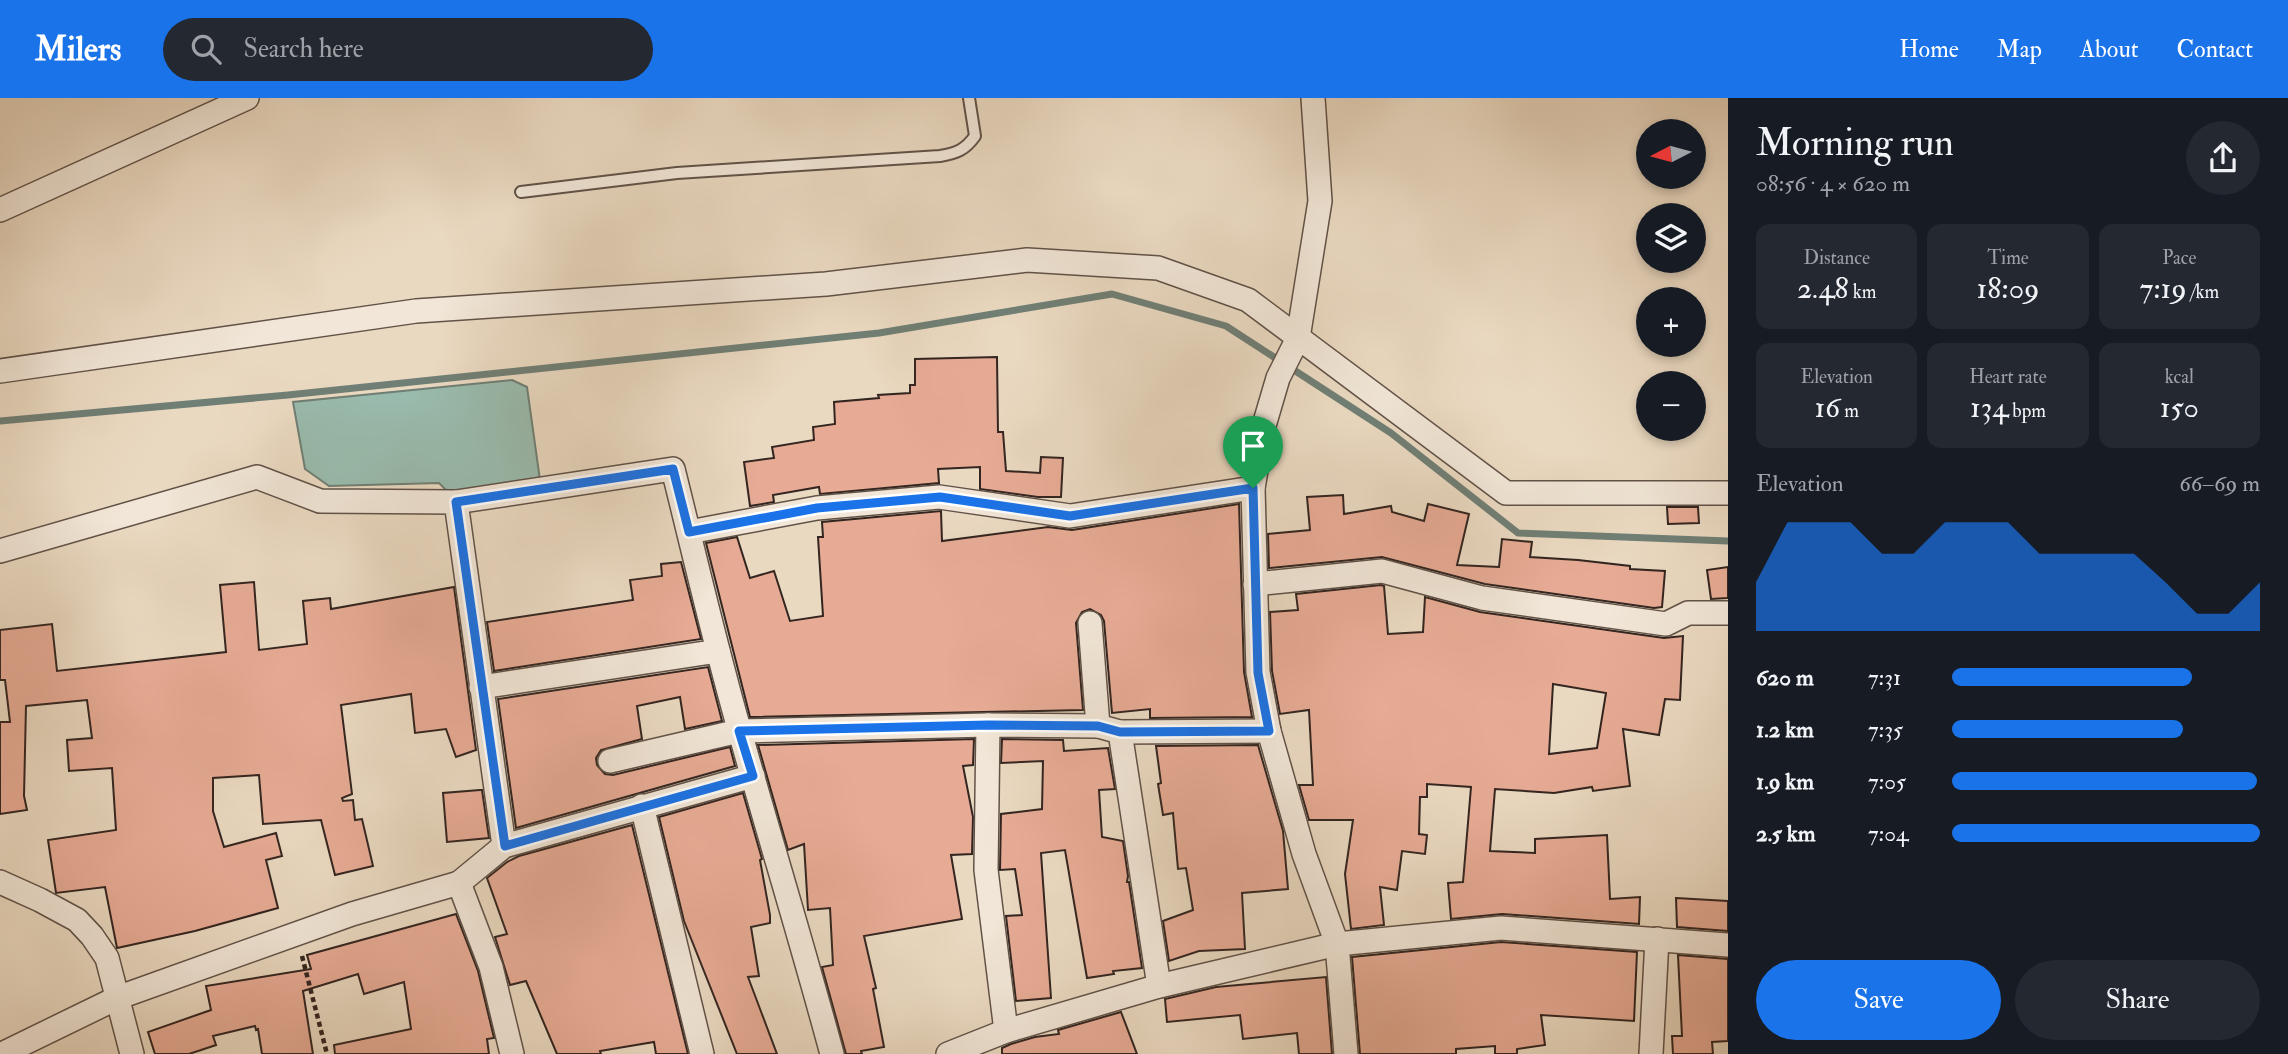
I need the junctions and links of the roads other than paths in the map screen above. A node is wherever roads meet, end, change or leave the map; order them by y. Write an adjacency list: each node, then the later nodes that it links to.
1 (247, 98): 5 (street)
2 (970, 98): 4 (lane)
3 (1313, 98): 6 (street)
4 (521, 192)
5 (0, 210)
6 (1288, 358): 7 (street); 8 (street); 9 (street)
7 (0, 371)
8 (1253, 488): 11 (street); 13 (street)
9 (1728, 493)
10 (456, 502): 11 (street); 12 (street); 17 (street)
11 (689, 532): 16 (street)
12 (0, 551)
13 (1255, 584): 14 (street); 21 (street)
14 (1728, 613)
15 (1090, 622): 19 (street)
16 (718, 652): 17 (street); 20 (street)
17 (481, 687): 26 (street)
18 (988, 725): 19 (street); 20 (street); 34 (street)
19 (1098, 726): 22 (street)
20 (739, 731): 23 (street); 24 (street)
21 (1269, 731): 22 (street); 30 (street)
22 (1120, 732): 32 (street)
23 (610, 761)
24 (753, 776): 25 (street); 39 (street)
25 (642, 806): 26 (street); 38 (street)
26 (505, 846): 28 (street)
27 (0, 882): 33 (street)
28 (459, 883): 33 (street); 37 (street)
29 (1657, 939): 30 (street); 31 (street); 42 (street)
30 (1337, 944): 32 (street); 41 (street)
31 (1728, 945)
32 (1159, 986): 34 (street)
33 (117, 998): 35 (street); 36 (street)
34 (1006, 1031): 40 (street)
35 (2, 1054)
36 (132, 1054)
37 (512, 1054)
38 (702, 1054)
39 (832, 1054)
40 (948, 1054)
41 (1346, 1054)
42 (1651, 1054)

